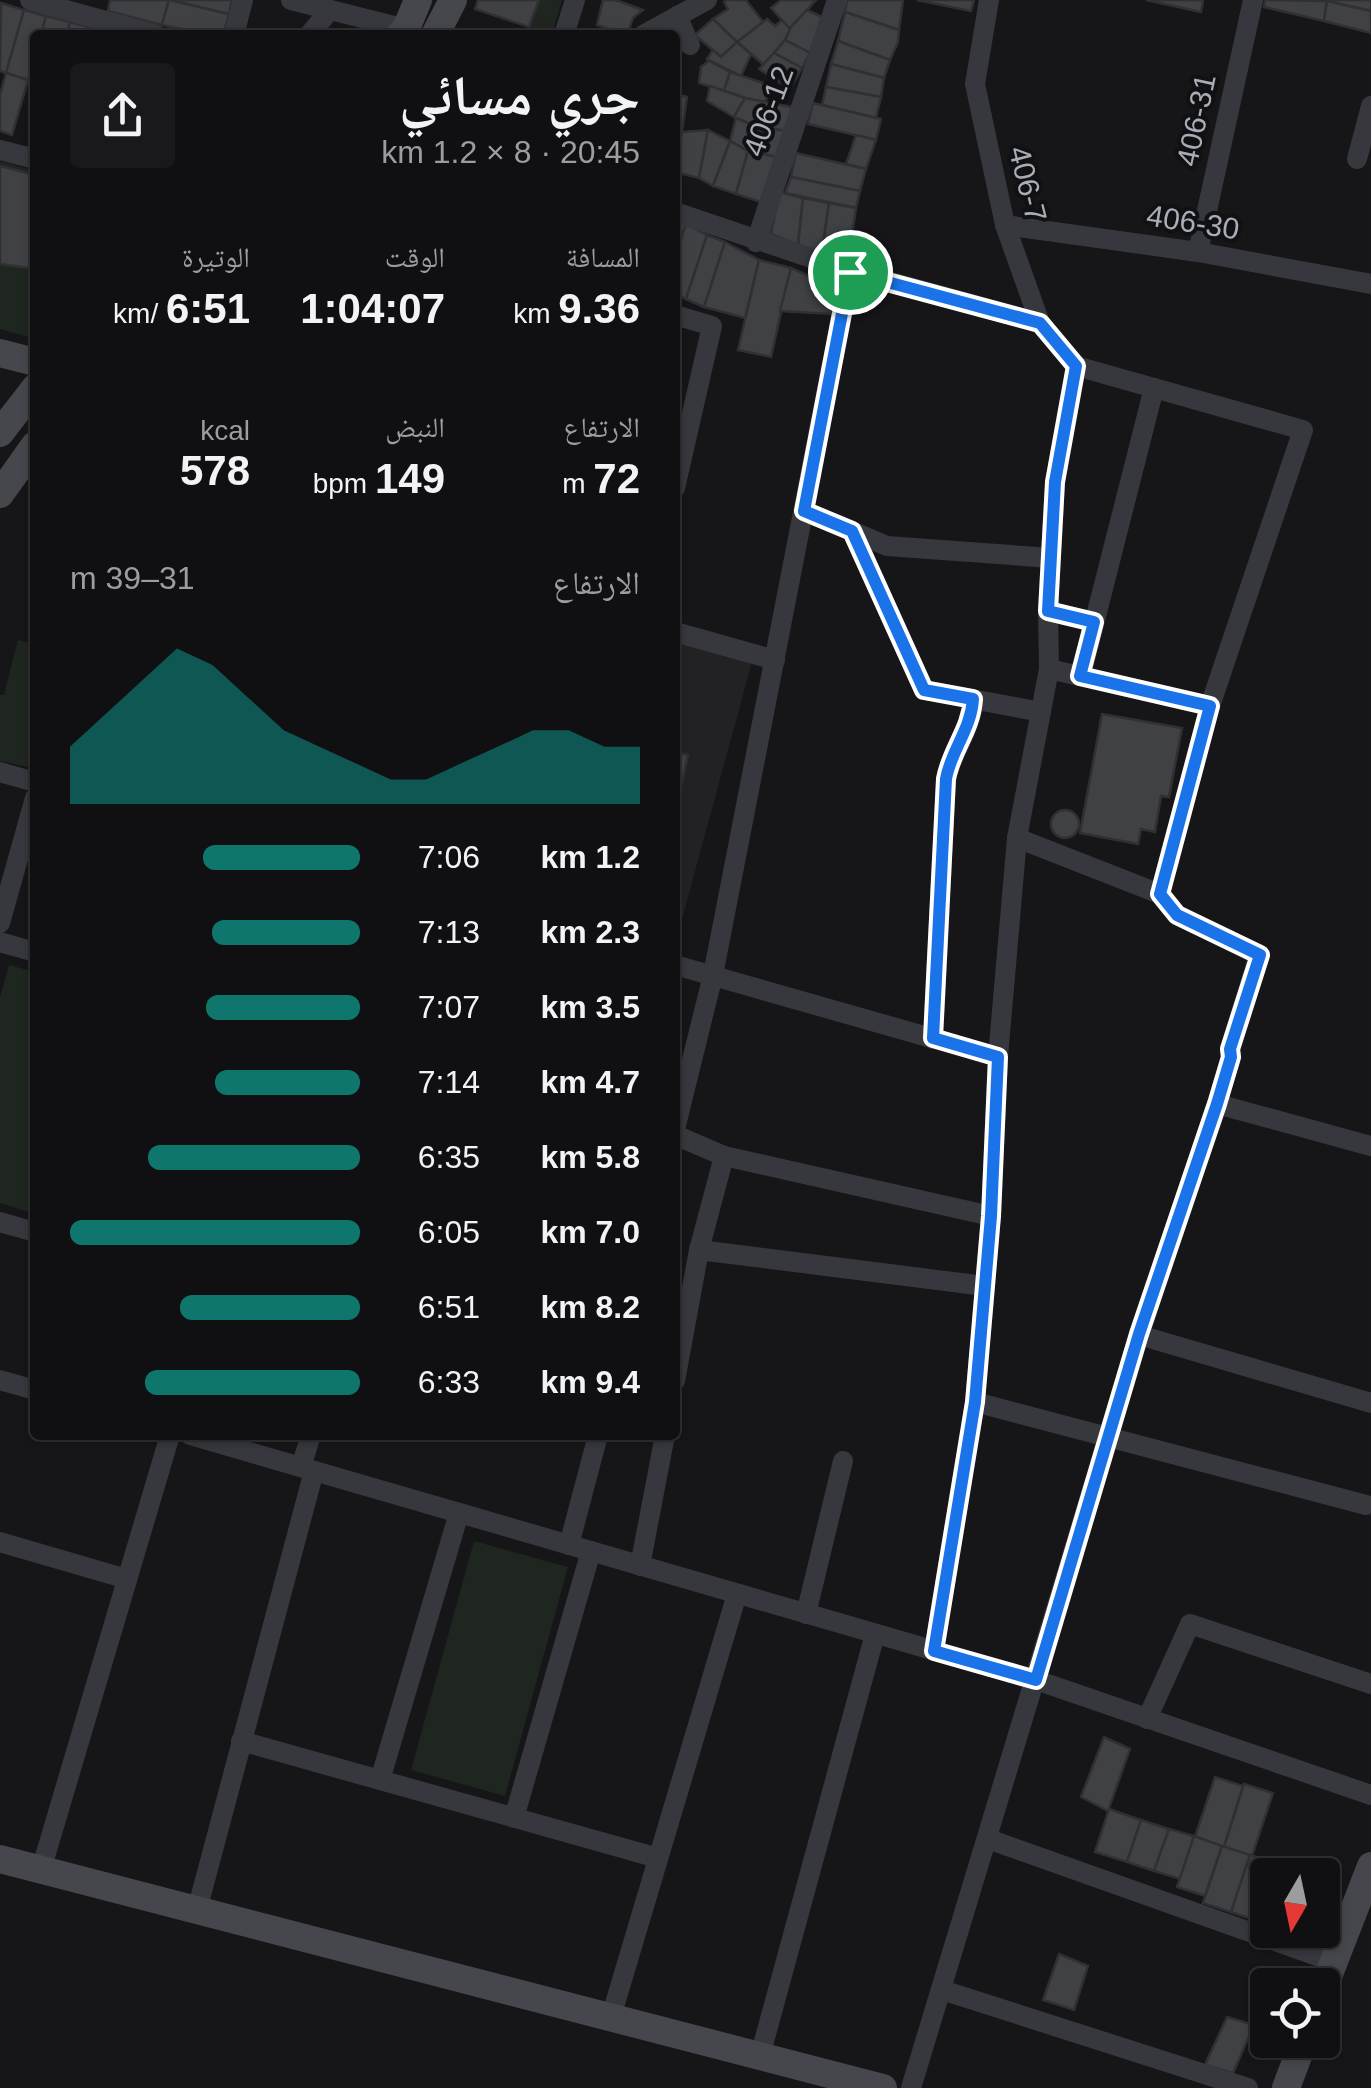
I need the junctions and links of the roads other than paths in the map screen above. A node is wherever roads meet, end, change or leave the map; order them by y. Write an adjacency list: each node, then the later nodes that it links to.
1 (30, 0): 11 (street)
2 (244, 0): 15 (street)
3 (291, 0): 12 (street)
4 (418, 0): 18 (street)
5 (453, 0): 19 (street)
6 (575, 0): 20 (street)
7 (707, 0): 13 (street)
8 (837, 0): 29 (street, 406-12)
9 (989, 0): 28 (street, 406-7)
10 (1253, 0): 30 (street, 406-31)
11 (88, 8): 14 (street)
12 (330, 10): 16 (street); 17 (street)
13 (677, 16): 21 (street); 22 (street)
14 (143, 30)
15 (235, 30)
16 (314, 30)
17 (396, 30)
18 (404, 30)
19 (438, 30)
20 (566, 30)
21 (652, 30)
22 (690, 45)
23 (1371, 106): 26 (street)
24 (0, 150): 25 (street)
25 (30, 158)
26 (1356, 159)
27 (680, 214): 29 (street)
28 (1005, 225): 30 (street, 406-30); 34 (street, 406-7)
29 (756, 242): 31 (street)
30 (1198, 252): 32 (street, 406-30)
31 (850, 272): 34 (street); 45 (street)
32 (1371, 284)
33 (680, 316): 43 (street)
34 (1040, 323): 37 (street, 406-7)
35 (0, 353): 36 (street)
36 (30, 361)
37 (1076, 366): 38 (street); 47 (street)
38 (1154, 388): 49 (street); 55 (street)
39 (0, 394): 41 (street)
40 (30, 394): 41 (street)
41 (2, 430)
42 (30, 453): 44 (street)
43 (680, 466)
44 (0, 494)
45 (804, 511): 46 (street); 51 (street)
46 (852, 531): 47 (street); 54 (street)
47 (1051, 558): 48 (street)
48 (1048, 611): 49 (street); 52 (street)
49 (1094, 622): 53 (street)
50 (680, 633): 51 (street)
51 (774, 660): 66 (street)
52 (1049, 669): 53 (street); 56 (street)
53 (1080, 676): 55 (street)
54 (973, 699): 56 (street); 67 (street)
55 (1210, 706): 61 (street)
56 (1041, 712): 60 (street)
57 (0, 772): 58 (street)
58 (30, 781)
59 (30, 816): 62 (street)
60 (1017, 838): 61 (street); 68 (street)
61 (1160, 894): 69 (street)
62 (0, 922)
63 (0, 942): 64 (street)
64 (30, 951)
65 (680, 966): 66 (street)
66 (712, 976): 67 (street); 70 (street)
67 (933, 1038): 68 (street)
68 (998, 1057): 74 (street)
69 (1217, 1104): 72 (street); 79 (street)
70 (680, 1111)
71 (680, 1134): 73 (street)
72 (1371, 1146)
73 (724, 1156): 74 (street); 77 (street)
74 (991, 1216): 78 (street)
75 (0, 1222): 76 (street)
76 (30, 1231)
77 (699, 1250): 78 (street); 80 (street)
78 (985, 1286): 83 (street)
79 (1139, 1334): 84 (street); 85 (street)
80 (680, 1354)
81 (0, 1380): 82 (street)
82 (30, 1389)
83 (975, 1402): 85 (street); 103 (street)
84 (1371, 1403)
85 (1110, 1436): 93 (street); 104 (street)
86 (168, 1440): 99 (street)
87 (207, 1440): 92 (street)
88 (311, 1440): 92 (street)
89 (597, 1440): 96 (street)
90 (664, 1440): 98 (street)
91 (843, 1461): 101 (street)
92 (308, 1469): 94 (street); 107 (street)
93 (1366, 1506)
94 (458, 1513): 96 (street); 108 (street)
95 (0, 1542): 99 (street)
96 (569, 1545): 97 (street)
97 (591, 1551): 98 (street); 110 (street)
98 (640, 1566): 100 (street)
99 (126, 1579): 114 (street)
100 (737, 1594): 101 (street); 112 (street)
101 (806, 1614): 102 (street)
102 (875, 1634): 103 (street); 122 (street)
103 (934, 1651): 104 (street)
104 (1036, 1680): 106 (street); 111 (street)
105 (1371, 1684): 106 (street)
106 (1147, 1719): 109 (street)
107 (241, 1741): 108 (street); 116 (street)
108 (380, 1780): 110 (street)
109 (1371, 1795)
110 (514, 1818): 112 (street)
111 (988, 1840): 118 (street); 120 (street)
112 (658, 1858): 121 (street)
113 (0, 1859): 114 (street)
114 (41, 1870): 116 (street)
115 (1370, 1872): 118 (street)
116 (197, 1910): 121 (street)
117 (1371, 1910): 118 (street)
118 (1336, 1956): 119 (street)
119 (1331, 1968)
120 (942, 1990): 125 (street); 126 (street)
121 (611, 2017): 122 (street)
122 (760, 2056): 124 (street)
123 (1297, 2058): 127 (street)
124 (882, 2088)
125 (912, 2088)
126 (1248, 2088)
127 (1286, 2088)

